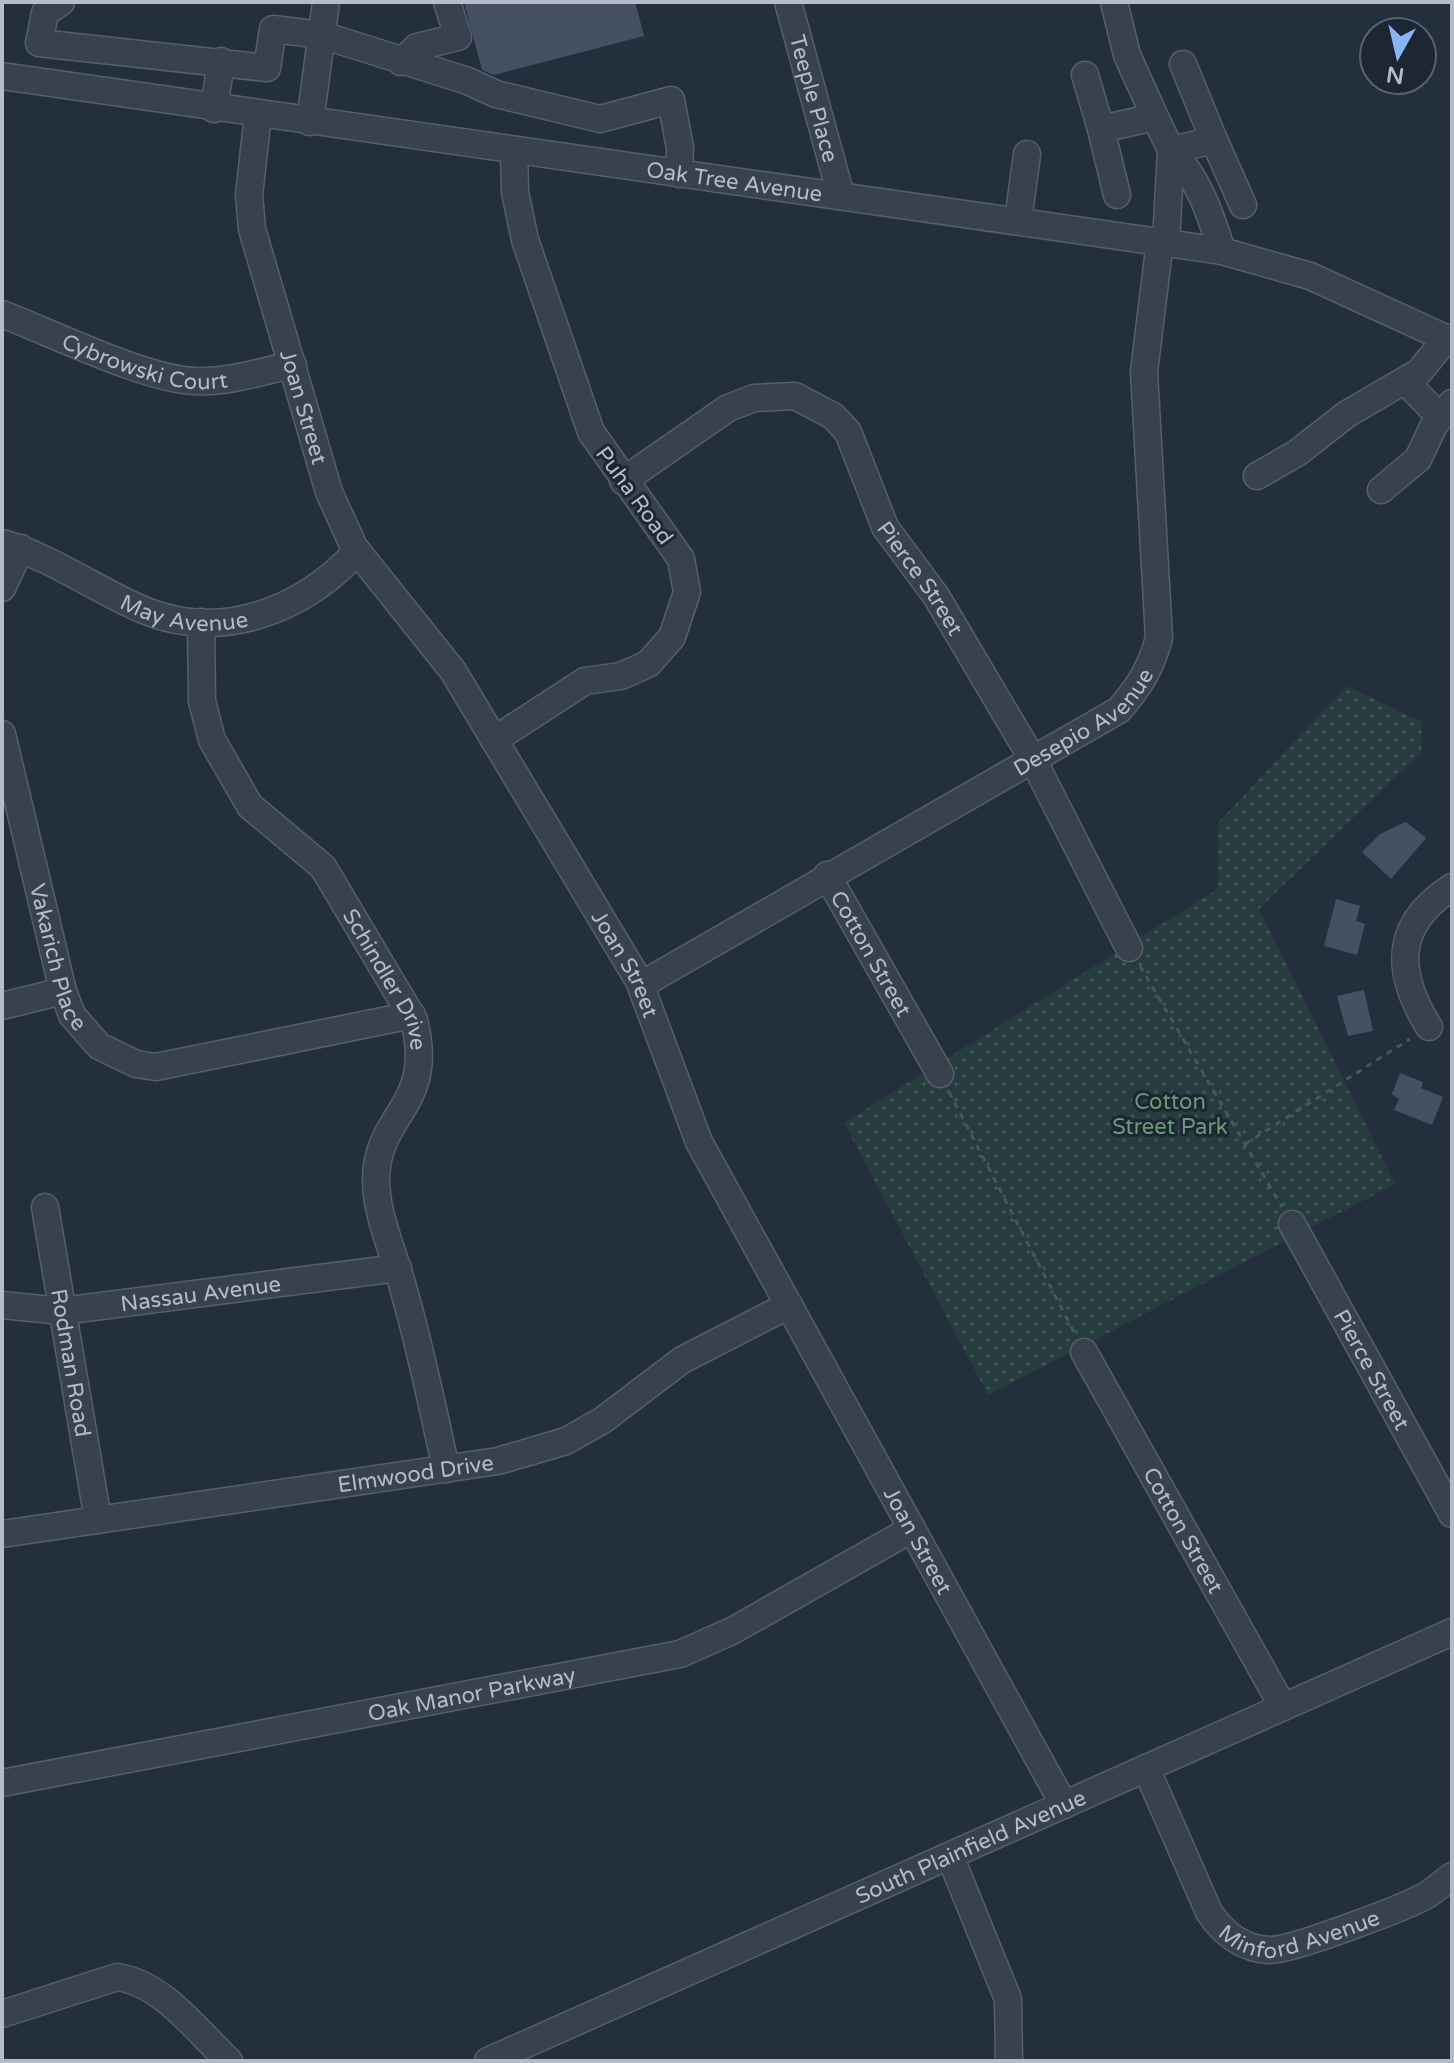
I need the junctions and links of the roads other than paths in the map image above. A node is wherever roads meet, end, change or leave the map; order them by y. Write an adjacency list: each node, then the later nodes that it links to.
1 (326, 2): 6 (street)
2 (447, 2): 9 (street)
3 (788, 2): 25 (street, Teeple Place)
4 (1114, 2): 16 (street)
5 (53, 7): 7 (street)
6 (322, 35): 8 (street); 9 (street); 17 (street)
7 (39, 43): 8 (street); 13 (street)
8 (221, 61): 14 (street)
9 (401, 62): 23 (street)
10 (1183, 64): 19 (street)
11 (1085, 75): 18 (street)
12 (2, 76): 13 (street, Oak Tree Avenue)
13 (30, 82): 14 (street, Oak Tree Avenue)
14 (214, 109): 15 (street, Oak Tree Avenue)
15 (258, 115): 17 (street, Oak Tree Avenue); 32 (street, Joan Street)
16 (1155, 117): 18 (street); 21 (street)
17 (310, 122): 20 (street, Oak Tree Avenue)
18 (1101, 129): 24 (street)
19 (1214, 140): 21 (street); 26 (street)
20 (514, 150): 23 (street, Oak Tree Avenue); 36 (street, Puha Road)
21 (1171, 150): 28 (street, Desepio Avenue); 29 (street)
22 (1027, 154): 27 (street)
23 (679, 174): 25 (street, Oak Tree Avenue)
24 (1117, 195)
25 (841, 196): 27 (street, Oak Tree Avenue)
26 (1243, 205)
27 (1018, 221): 28 (street, Oak Tree Avenue)
28 (1163, 242): 29 (street, Oak Tree Avenue); 44 (street, Desepio Avenue)
29 (1222, 251): 31 (street, Oak Tree Avenue)
30 (2, 314): 32 (street, Cybrowski Court)
31 (1449, 339): 33 (street)
32 (293, 365): 39 (street, Joan Street)
33 (1405, 381): 34 (street); 35 (street)
34 (1446, 410): 37 (street)
35 (1257, 476)
36 (623, 481): 43 (street, Puha Road); 44 (street, Pierce Street)
37 (1381, 490)
38 (11, 545): 40 (street); 41 (street, May Avenue)
39 (357, 551): 41 (street, May Avenue); 43 (street, Joan Street)
40 (2, 588)
41 (201, 622): 51 (street, Schindler Drive)
42 (2, 734): 49 (street, Vakarich Place)
43 (494, 740): 48 (street, Joan Street)
44 (1033, 760): 45 (street, Desepio Avenue); 47 (street, Pierce Street)
45 (827, 875): 48 (street, Desepio Avenue); 53 (street, Cotton Street)
46 (1452, 887): 52 (street)
47 (1129, 948)
48 (641, 985): 58 (street, Joan Street)
49 (63, 991): 50 (street); 51 (street, Vakarich Place)
50 (2, 1006)
51 (412, 1015): 56 (street, Schindler Drive)
52 (1429, 1027)
53 (940, 1074)
54 (45, 1207): 59 (street, Rodman Road)
55 (1292, 1224): 62 (street, Pierce Street)
56 (398, 1268): 59 (street, Nassau Avenue); 61 (street, Schindler Drive)
57 (2, 1305): 59 (street, Nassau Avenue)
58 (789, 1305): 61 (street, Elmwood Drive); 64 (street, Joan Street)
59 (62, 1311): 63 (street, Rodman Road)
60 (1084, 1352): 67 (street, Cotton Street)
61 (446, 1469): 63 (street, Elmwood Drive)
62 (1452, 1514)
63 (98, 1520): 65 (street, Elmwood Drive)
64 (912, 1529): 69 (street, Oak Manor Parkway); 70 (street, Joan Street)
65 (2, 1534)
66 (1452, 1632): 67 (street, South Plainfield Avenue)
67 (1283, 1707): 68 (street, South Plainfield Avenue)
68 (1146, 1768): 70 (street, South Plainfield Avenue); 72 (street, Minford Avenue)
69 (2, 1783)
70 (1064, 1805): 71 (street, South Plainfield Avenue)
71 (950, 1856): 74 (street, South Plainfield Avenue); 77 (street)
72 (1452, 1876)
73 (2, 2014): 75 (street)
74 (526, 2053): 76 (street, South Plainfield Avenue)
75 (229, 2061)
76 (488, 2061)
77 (1009, 2061)

